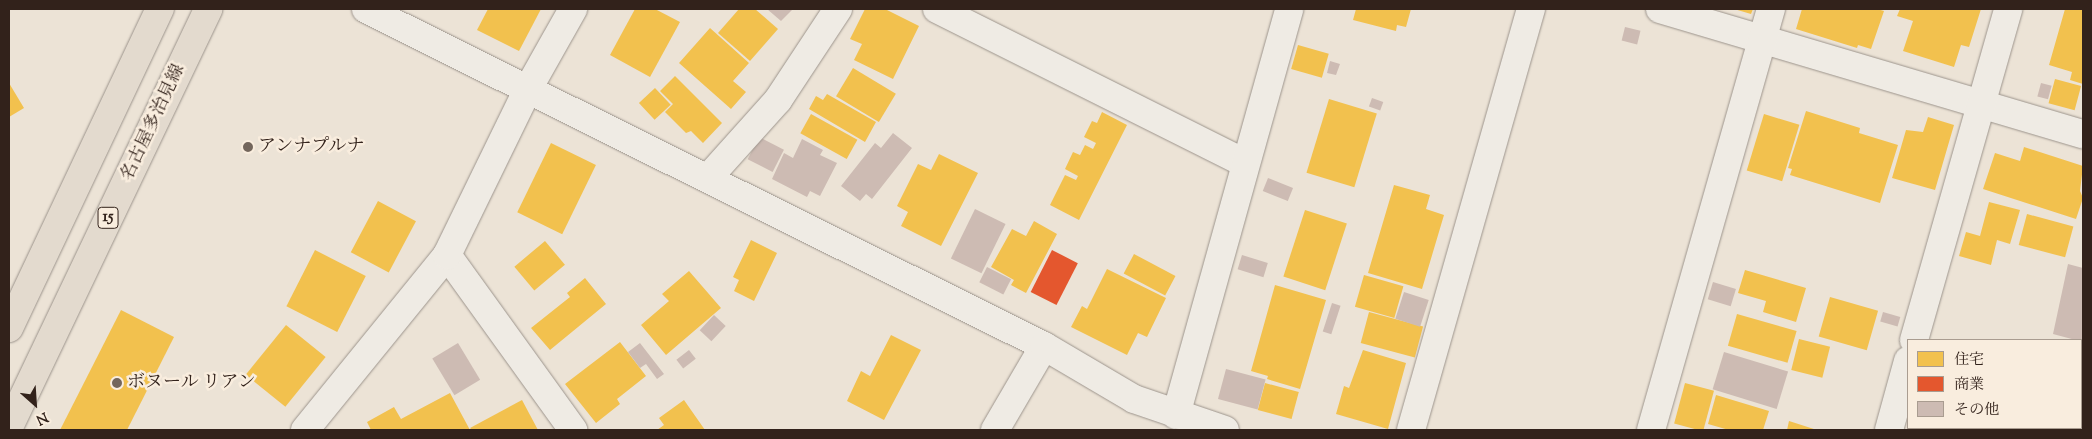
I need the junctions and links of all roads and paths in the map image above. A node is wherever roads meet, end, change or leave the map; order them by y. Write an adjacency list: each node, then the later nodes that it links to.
1 (160, 9): 19 (main road)
2 (208, 9): 24 (main road, 名古屋多治見線 / 15)
3 (366, 9): 13 (street)
4 (573, 9): 13 (street)
5 (838, 9): 17 (street)
6 (937, 9): 16 (street)
7 (1289, 9): 16 (street)
8 (1531, 9): 29 (street)
9 (1660, 9): 12 (street)
10 (1771, 9): 12 (street)
11 (2008, 9): 14 (street)
12 (1762, 38): 14 (street); 30 (street)
13 (528, 89): 17 (street); 18 (street)
14 (1980, 104): 15 (street); 20 (street)
15 (2083, 134)
16 (1244, 163): 23 (street)
17 (708, 178): 21 (street)
18 (447, 255): 25 (street); 26 (street)
19 (9, 328)
20 (1914, 339)
21 (1044, 346): 23 (street); 27 (street)
22 (1907, 365): 31 (street)
23 (1176, 415): 28 (street)
24 (9, 427)
25 (305, 430)
26 (573, 430)
27 (995, 430)
28 (1225, 430)
29 (1411, 430)
30 (1651, 430)
31 (1889, 430)

